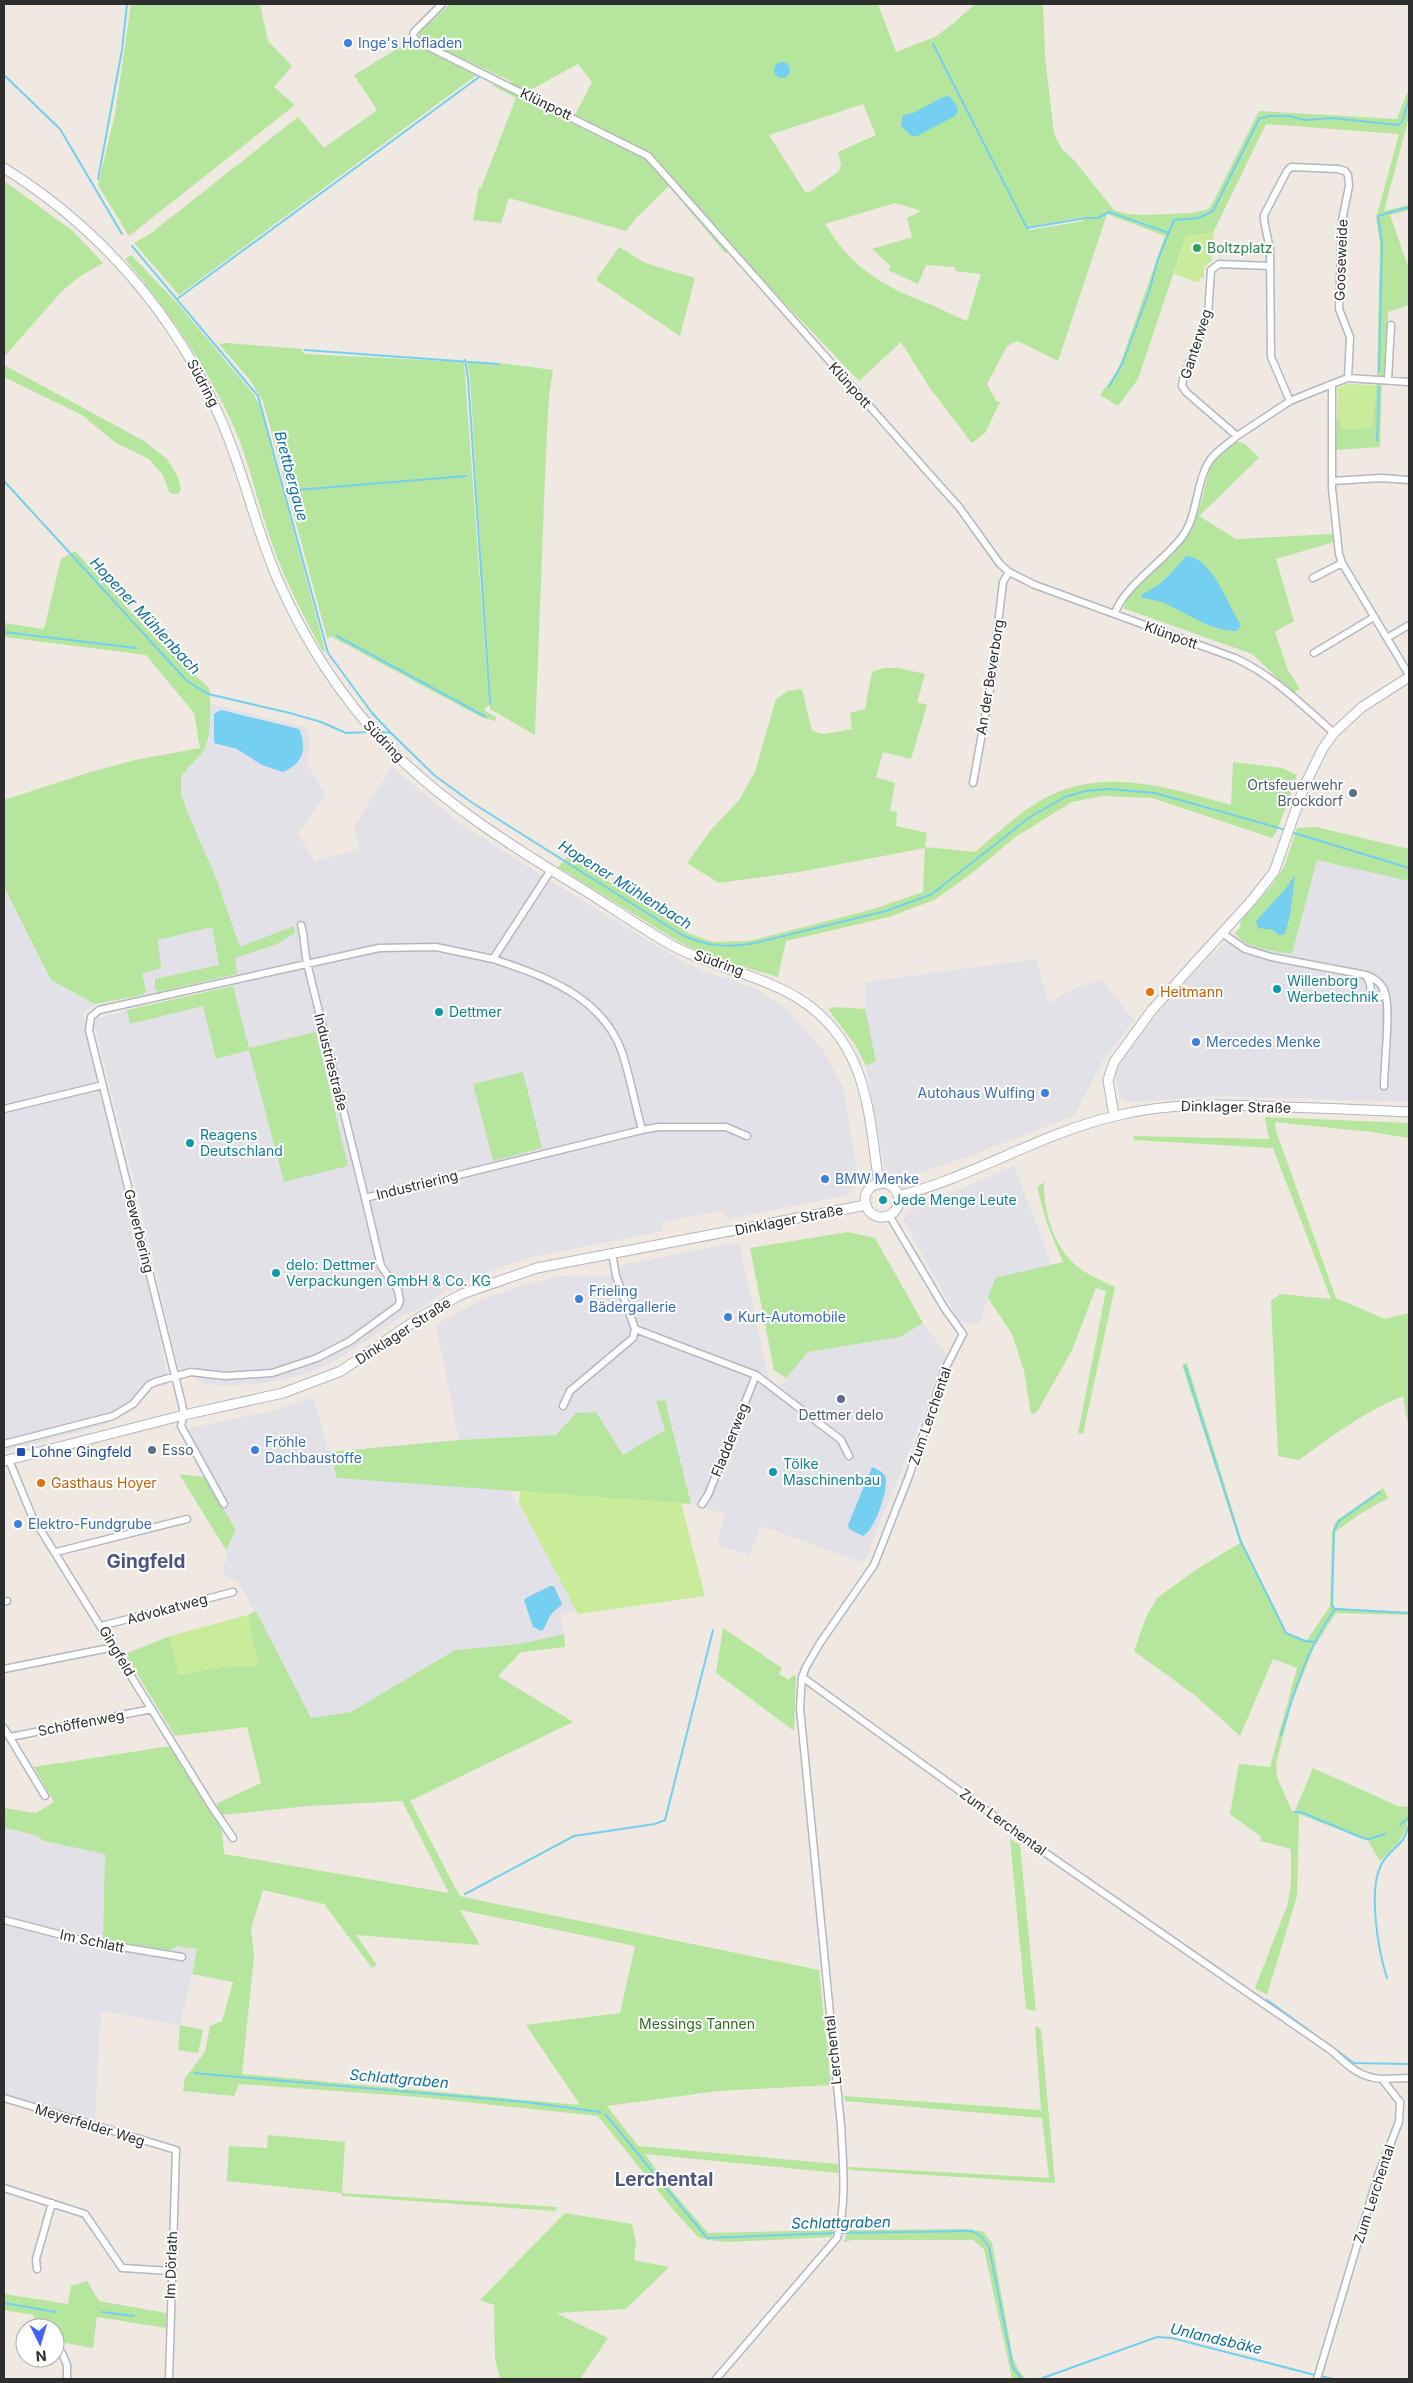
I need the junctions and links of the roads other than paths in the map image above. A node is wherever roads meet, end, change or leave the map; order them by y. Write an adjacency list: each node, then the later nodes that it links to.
1 (442, 4): 14 (street, Klünpott)
2 (4, 168): 24 (main road, Südring)
3 (1270, 266): 5 (street, Gooseweide); 9 (street, Gooseweide); 10 (street, Ganterweg)
4 (1391, 325): 6 (street)
5 (1348, 378): 6 (street); 8 (street)
6 (1388, 380): 7 (street)
7 (1409, 382)
8 (1332, 384): 9 (street); 12 (street)
9 (1290, 401): 10 (street)
10 (1237, 436): 16 (street)
11 (1409, 480): 12 (street)
12 (1332, 481): 13 (street)
13 (1342, 563): 15 (street); 17 (street)
14 (1009, 572): 16 (street, Klünpott); 23 (street, An der Beverborg)
15 (1313, 578)
16 (1115, 614): 22 (street, Klünpott)
17 (1374, 617): 19 (street); 20 (street)
18 (1409, 625): 19 (street)
19 (1387, 638): 21 (street)
20 (1314, 653)
21 (1409, 676): 22 (main road)
22 (1334, 733): 26 (main road)
23 (973, 783)
24 (551, 870): 27 (street); 38 (main road, Südring)
25 (302, 925): 28 (street, Industriestraße)
26 (1222, 934): 29 (street); 35 (main road)
27 (493, 959): 28 (street); 36 (street)
28 (307, 963): 31 (street, Gewerbering); 40 (street, Industriestraße)
29 (1366, 975): 30 (street); 30 (street)
30 (1384, 989): 32 (street)
31 (103, 1085): 33 (street); 45 (street, Gewerbering)
32 (1384, 1086)
33 (4, 1109)
34 (1409, 1112): 35 (main road, Dinklager Straße)
35 (1114, 1116): 39 (main road, Dinklager Straße)
36 (642, 1130): 37 (street, Industriering); 40 (street, Industriering)
37 (747, 1136)
38 (879, 1184): 39 (main road); 41 (main road)
39 (898, 1196): 42 (main road)
40 (365, 1198): 45 (street, Industriering)
41 (866, 1205): 42 (main road); 43 (main road, Dinklager Straße)
42 (888, 1215): 60 (street, Zum Lerchental)
43 (612, 1253): 44 (street); 48 (main road, Dinklager Straße)
44 (635, 1329): 46 (street); 47 (street)
45 (175, 1376): 48 (street, Gewerbering); 49 (street)
46 (756, 1376): 50 (street); 53 (street, Fladderweg)
47 (563, 1406)
48 (184, 1415): 51 (main road, Dinklager Straße); 52 (street, Gewerbering)
49 (4, 1444)
50 (849, 1456)
51 (6, 1461): 55 (street, Gingfeld)
52 (224, 1504)
53 (702, 1504)
54 (187, 1518): 55 (street)
55 (56, 1552): 57 (street, Gingfeld)
56 (233, 1592): 57 (street, Advokatweg)
57 (102, 1626): 58 (street, Gingfeld)
58 (114, 1647): 59 (street); 61 (street, Gingfeld)
59 (4, 1669)
60 (802, 1677): 69 (street, Zum Lerchental); 79 (street, Lerchental)
61 (152, 1708): 63 (street, Schöffenweg); 65 (street, Gingfeld)
62 (4, 1728): 63 (street)
63 (10, 1737): 64 (street)
64 (45, 1796)
65 (233, 1838)
66 (4, 1920): 67 (street, Im Schlatt)
67 (182, 1957)
68 (1409, 2078): 69 (street)
69 (1382, 2079): 80 (street, Zum Lerchental)
70 (4, 2098): 71 (street, Meyerfelder Weg)
71 (176, 2150): 75 (street, Im Dörlath)
72 (4, 2188): 73 (street)
73 (52, 2203): 74 (street); 75 (street)
74 (37, 2269)
75 (171, 2271): 78 (street, Im Dörlath)
76 (65, 2360): 77 (street)
77 (67, 2379)
78 (168, 2379)
79 (716, 2379)
80 (1317, 2379)

